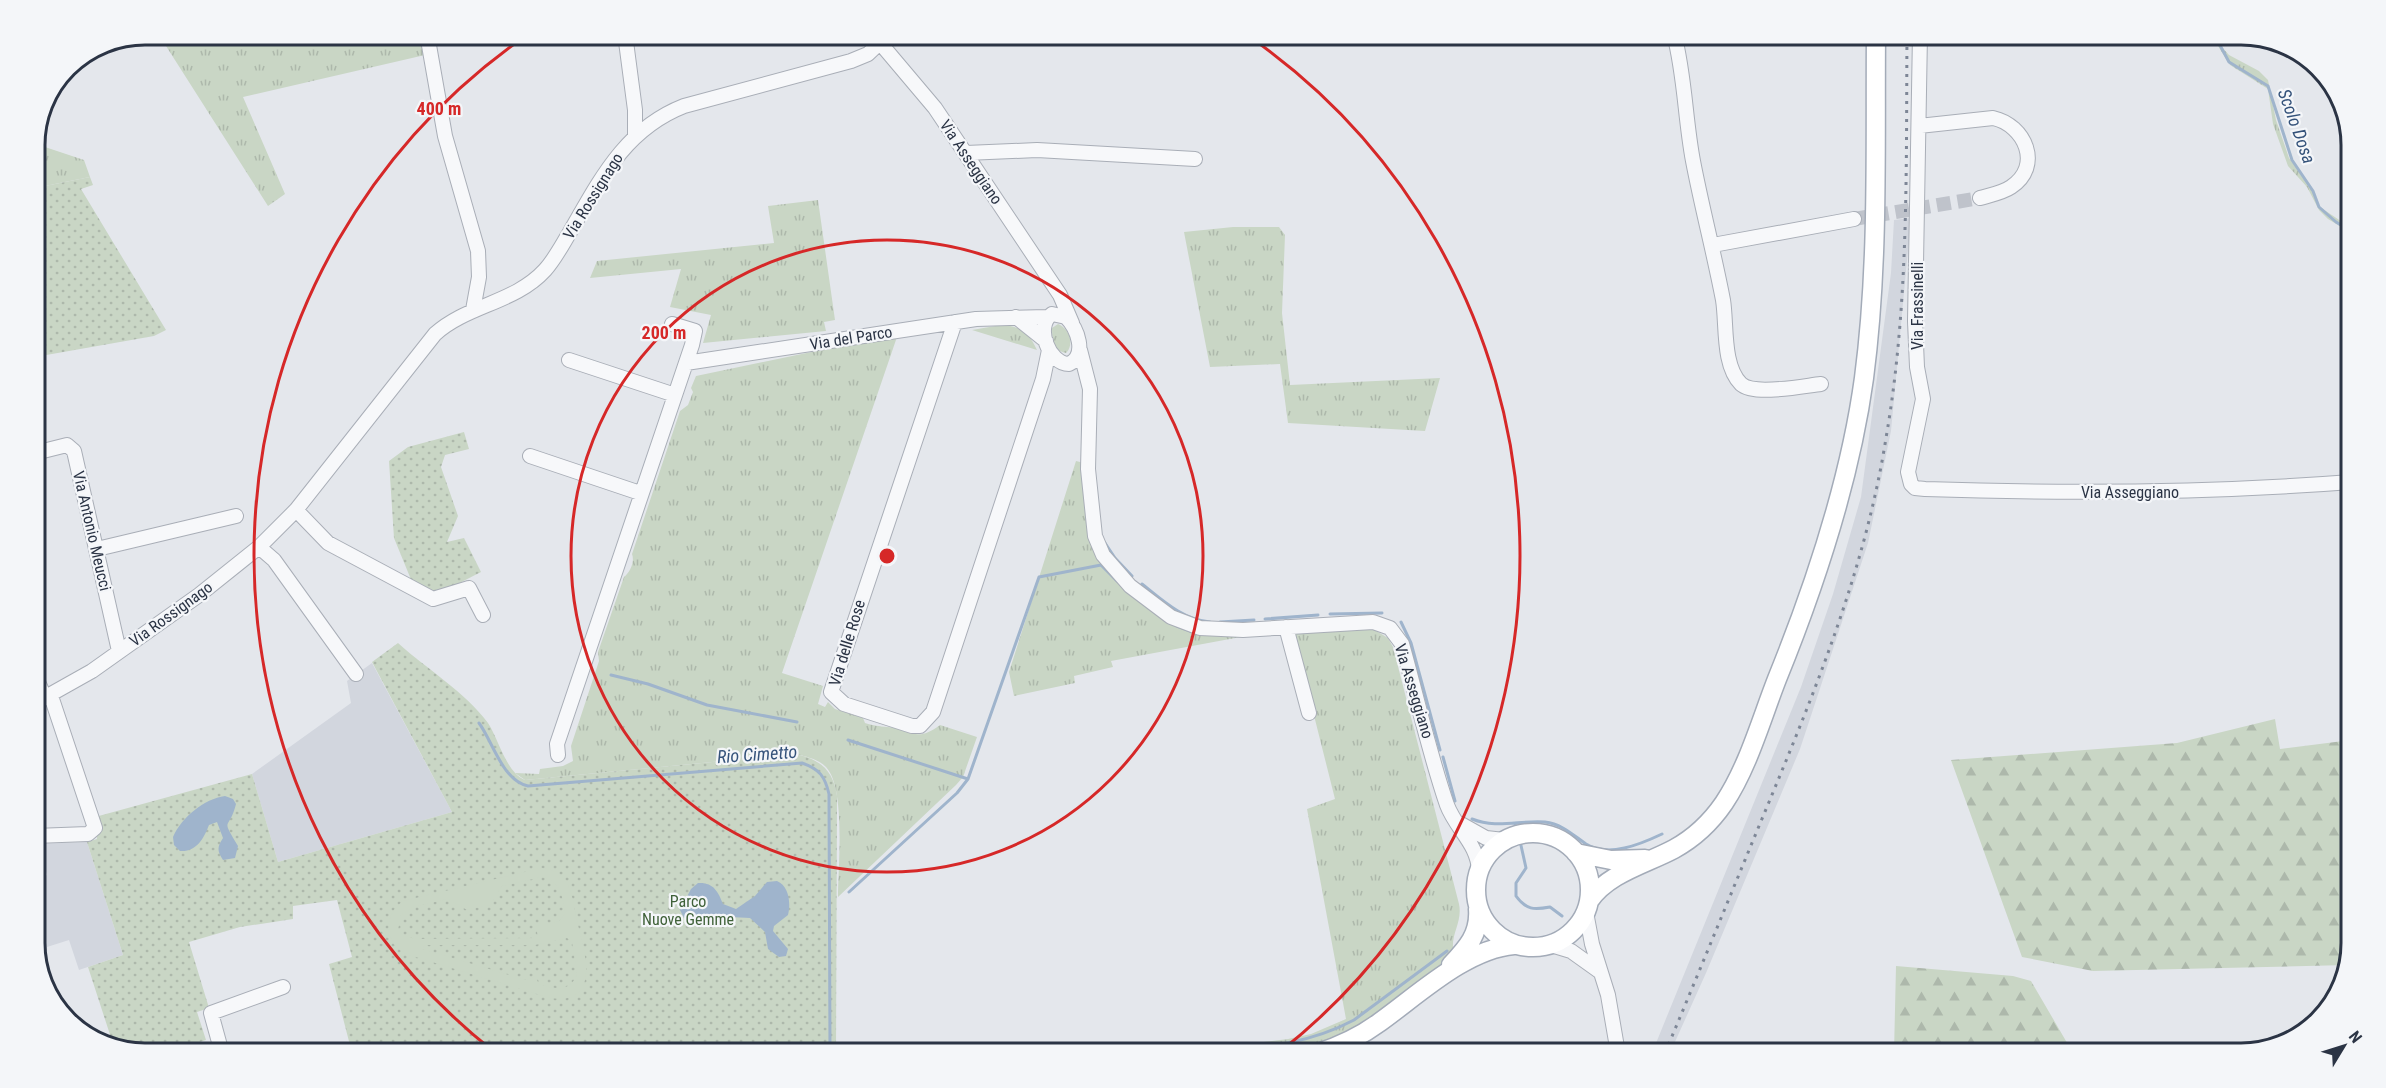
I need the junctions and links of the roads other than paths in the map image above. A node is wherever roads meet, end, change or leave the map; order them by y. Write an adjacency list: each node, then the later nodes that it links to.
1 (429, 45): 18 (street)
2 (626, 45): 8 (street)
3 (878, 45): 9 (street, Via Rossignago)
4 (889, 45): 12 (street, Via Asseggiano)
5 (1677, 45): 16 (street)
6 (1876, 45): 54 (main road)
7 (1920, 45): 10 (street, Via Frassinelli)
8 (633, 97): 9 (street); 11 (street)
9 (662, 116): 11 (street, Via Rossignago)
10 (1919, 126): 14 (street); 36 (street, Via Frassinelli)
11 (635, 135): 18 (street, Via Rossignago)
12 (966, 153): 13 (street); 17 (street, Via Asseggiano)
13 (1195, 159)
14 (1980, 198)
15 (1854, 219): 16 (street)
16 (1713, 245): 30 (street)
17 (1053, 286): 19 (street); 22 (street, Via Asseggiano)
18 (473, 310): 38 (street, Via Rossignago)
19 (1050, 316): 20 (street, Via del Parco); 22 (street); 24 (street)
20 (1016, 317): 21 (street, Via del Parco); 24 (street)
21 (955, 322): 27 (street, Via del Parco); 29 (street, Via delle Rose)
22 (1072, 323): 25 (street, Via Asseggiano)
23 (672, 324): 27 (street)
24 (1047, 346): 28 (street, Via Asseggiano); 29 (street, Via delle Rose)
25 (1080, 350): 28 (street); 32 (street, Via Asseggiano)
26 (569, 360): 31 (street)
27 (686, 363): 31 (street)
28 (1067, 364): 29 (street); 32 (street, Via Asseggiano)
29 (1043, 380)
30 (1821, 384)
31 (675, 395): 37 (street)
32 (1089, 430): 43 (street, Via Asseggiano)
33 (45, 450): 41 (street, Via Antonio Meucci)
34 (530, 456): 37 (street)
35 (2341, 483): 36 (street, Via Asseggiano)
36 (1911, 484)
37 (640, 493): 49 (street)
38 (296, 510): 40 (street, Via Rossignago); 42 (street)
39 (236, 516): 41 (street)
40 (259, 547): 44 (street, Via Rossignago); 45 (street)
41 (97, 549): 44 (street, Via Antonio Meucci)
42 (483, 615)
43 (1287, 627): 48 (street); 50 (street, Via Asseggiano)
44 (119, 651): 46 (street, Via Rossignago)
45 (356, 674)
46 (45, 698)
47 (45, 702): 51 (street)
48 (1309, 713)
49 (558, 755)
50 (1457, 821): 52 (street); 55 (street, Via Asseggiano)
51 (45, 836)
52 (1504, 840): 53 (main road); 55 (main road)
53 (1576, 853): 54 (main road); 56 (main road)
54 (1653, 858): 56 (main road)
55 (1479, 871): 57 (main road, Via Asseggiano)
56 (1587, 907): 59 (main road); 60 (street)
57 (1478, 908): 58 (main road); 61 (main road, Via Asseggiano)
58 (1514, 945): 59 (main road); 61 (main road)
59 (1551, 945): 60 (street)
60 (1599, 971): 65 (street)
61 (1442, 976): 64 (main road)
62 (283, 987): 63 (street)
63 (219, 1043)
64 (1340, 1043)
65 (1616, 1043)

